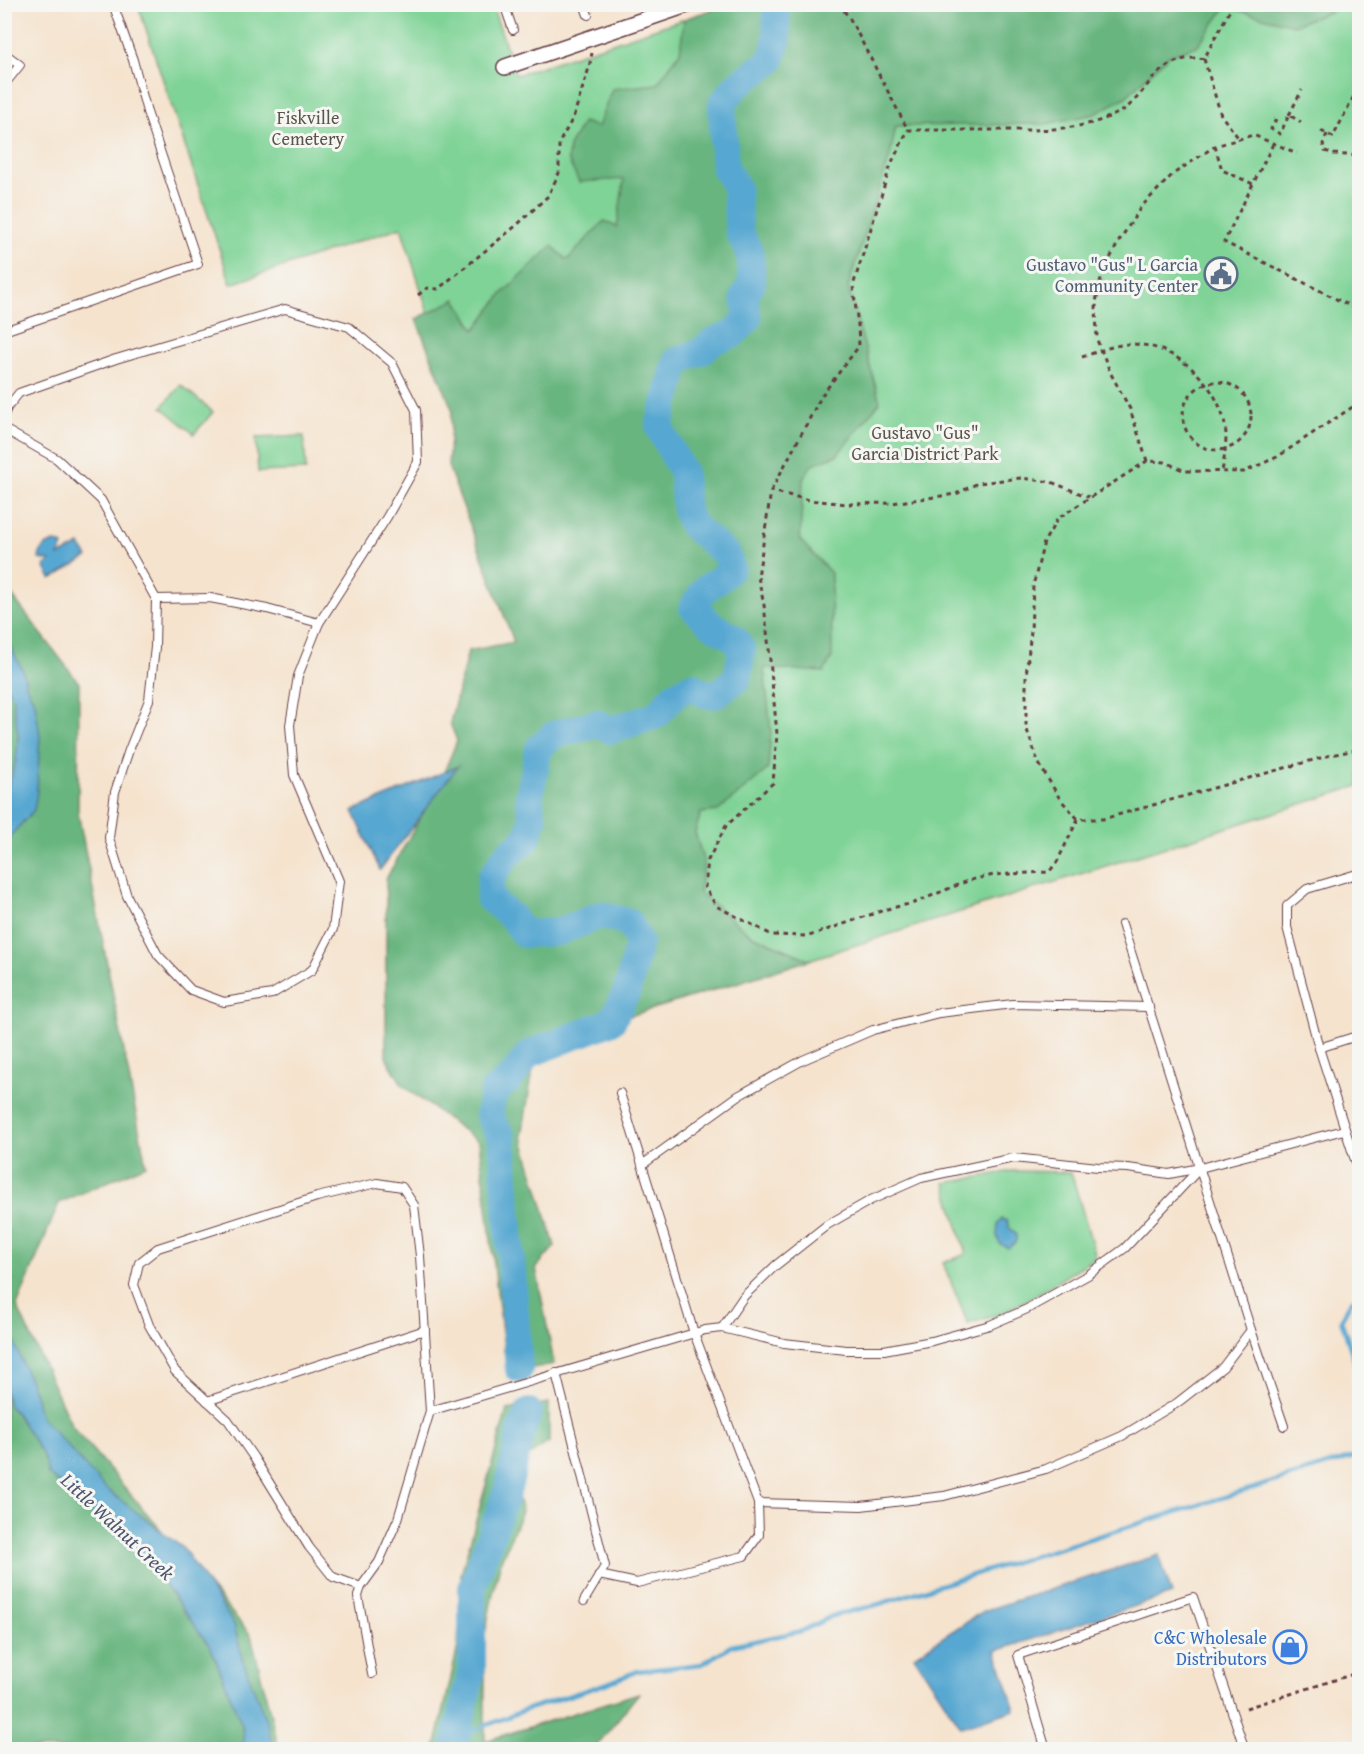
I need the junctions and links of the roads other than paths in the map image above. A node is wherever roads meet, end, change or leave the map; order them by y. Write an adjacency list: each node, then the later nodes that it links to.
1 (113, 4): 10 (lane)
2 (504, 4): 6 (lane)
3 (584, 4): 5 (lane)
4 (690, 4): 8 (street)
5 (588, 15)
6 (513, 30)
7 (4, 53): 9 (lane)
8 (505, 67)
9 (4, 85)
10 (4, 331)
11 (4, 415): 14 (lane)
12 (4, 429): 13 (lane)
13 (156, 599): 14 (lane); 14 (lane)
14 (319, 623)
15 (1359, 873): 19 (lane)
16 (1122, 924): 17 (lane)
17 (1149, 1007): 23 (lane); 24 (lane)
18 (1359, 1035): 19 (lane)
19 (1319, 1048): 21 (lane)
20 (620, 1093): 23 (lane)
21 (1344, 1130): 22 (lane); 24 (lane)
22 (1359, 1162)
23 (642, 1165): 28 (lane)
24 (1200, 1168): 25 (lane); 25 (lane); 27 (lane)
25 (722, 1328): 28 (lane)
26 (425, 1330): 30 (lane); 30 (lane); 31 (lane)
27 (1251, 1330): 32 (lane); 33 (lane)
28 (694, 1333): 29 (lane); 33 (lane)
29 (556, 1373): 31 (lane); 34 (lane)
30 (207, 1401): 35 (lane)
31 (430, 1411): 35 (lane)
32 (1284, 1426)
33 (758, 1503): 34 (lane)
34 (599, 1575): 36 (lane)
35 (361, 1587): 37 (lane)
36 (584, 1600)
37 (372, 1674)
38 (1046, 1749): 39 (lane)
39 (1245, 1749)

